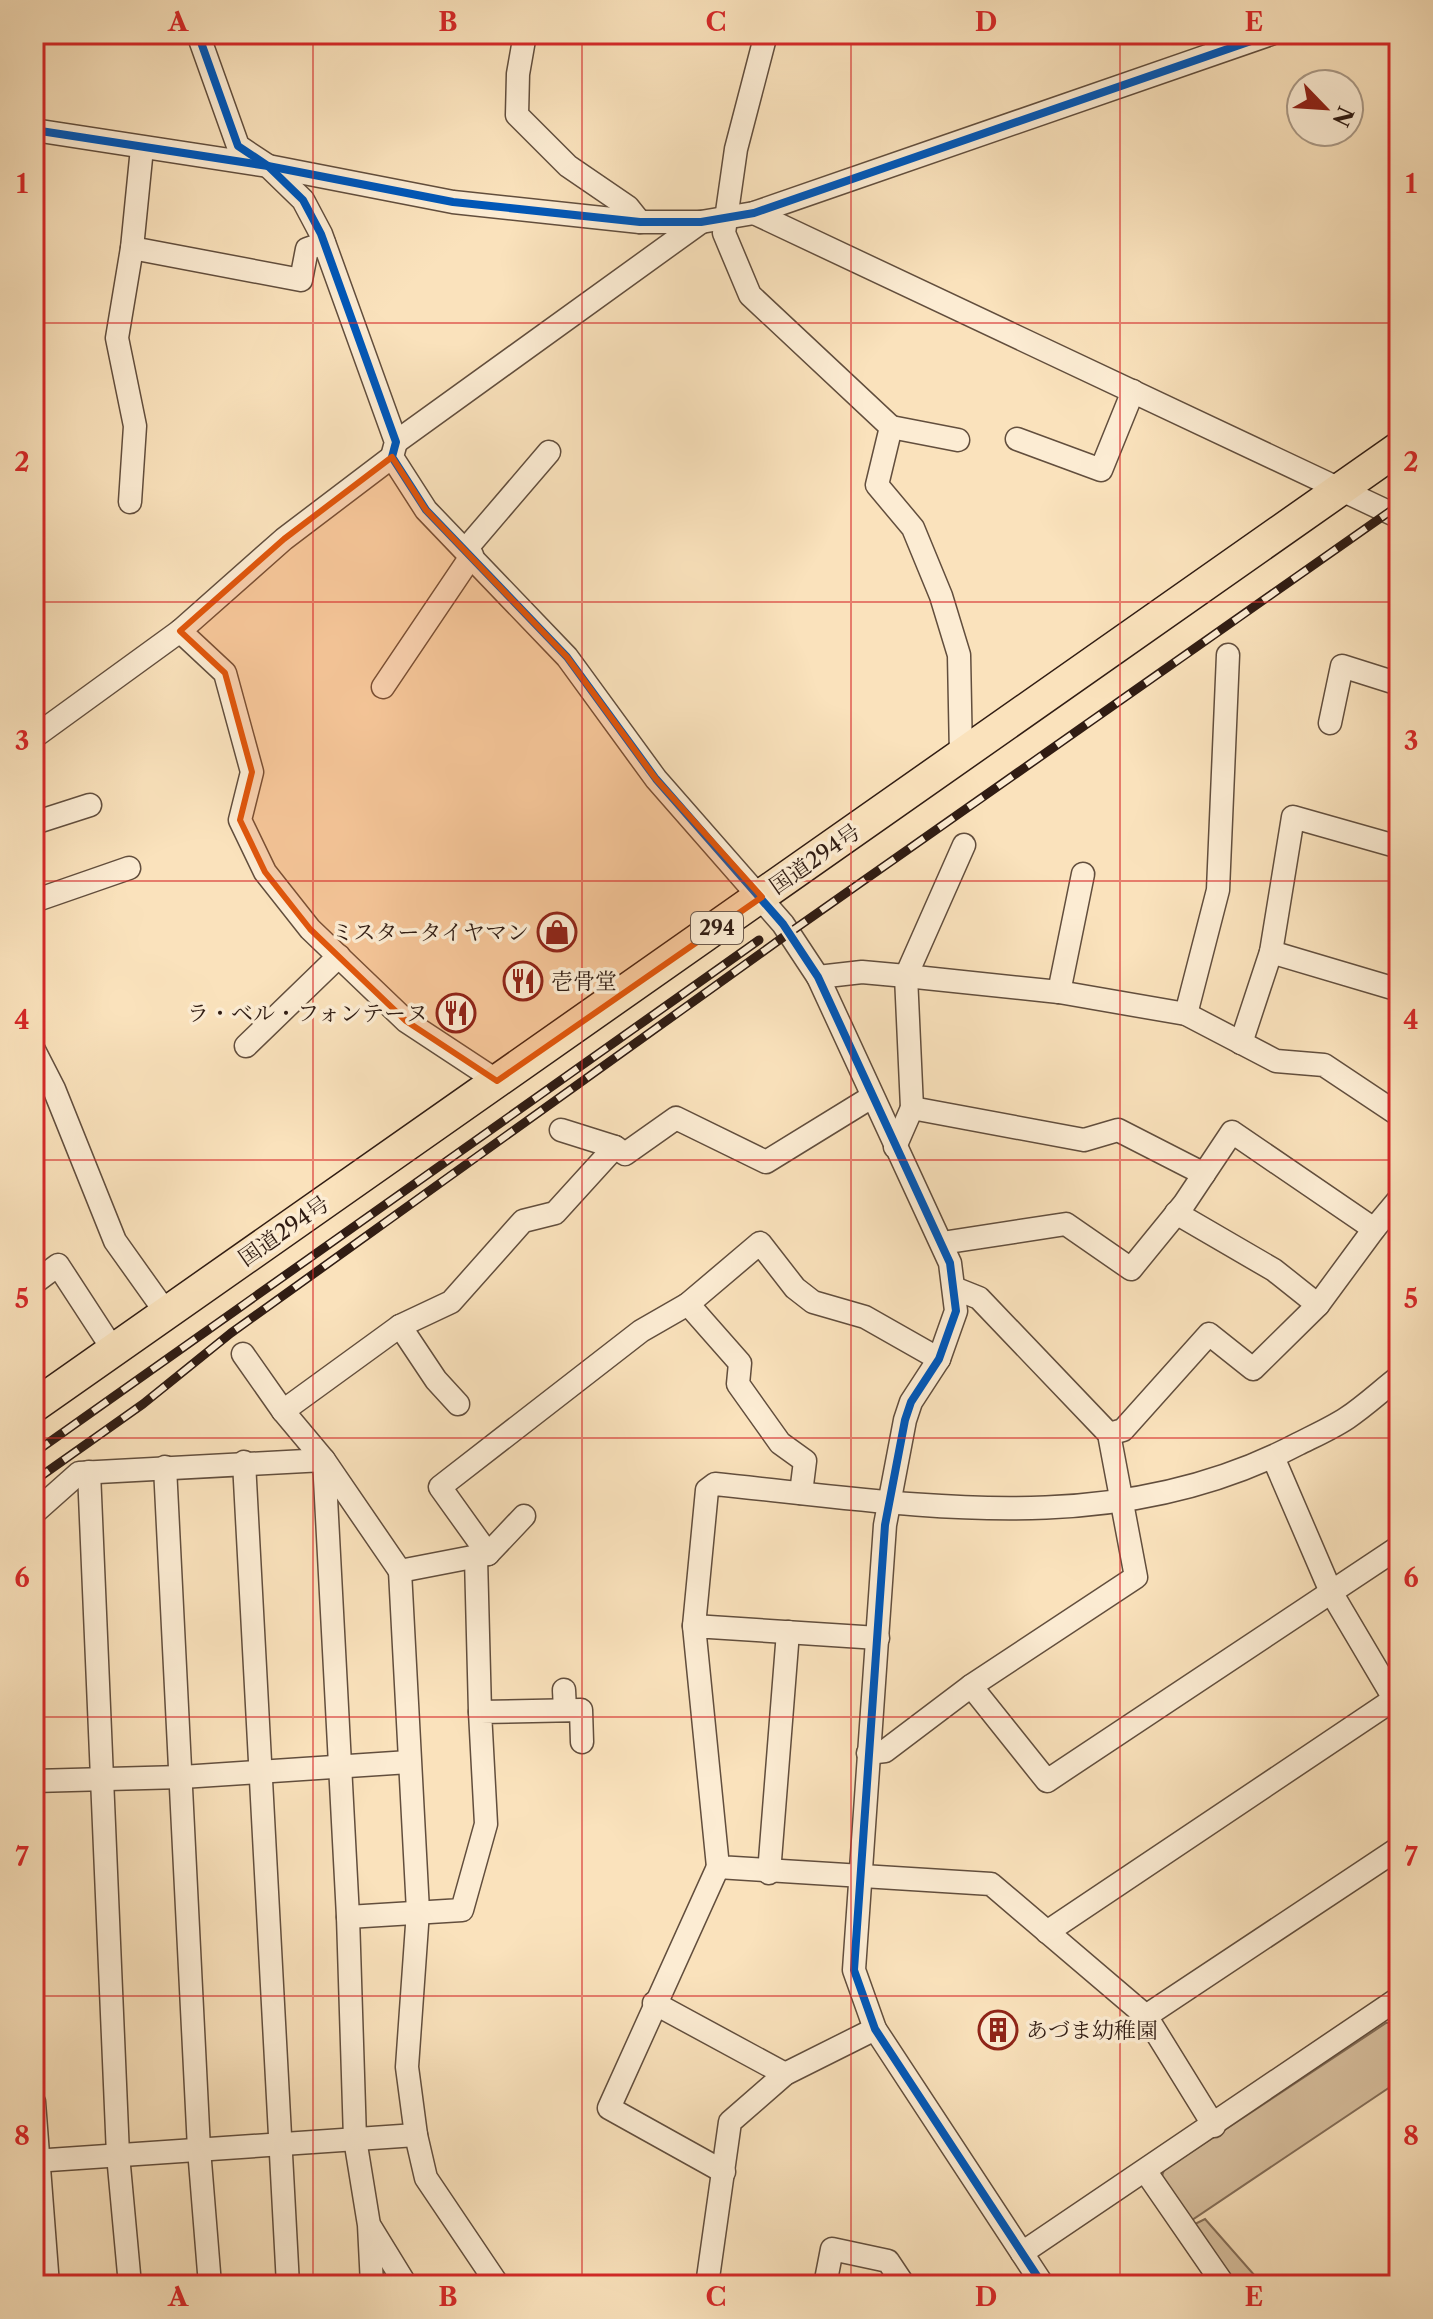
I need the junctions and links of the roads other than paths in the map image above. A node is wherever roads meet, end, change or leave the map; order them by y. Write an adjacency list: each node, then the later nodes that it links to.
1 (198, 34): 7 (street)
2 (525, 34): 10 (street)
3 (766, 34): 9 (street)
4 (1271, 34): 8 (street)
5 (34, 130): 6 (street)
6 (142, 148): 7 (street); 13 (street)
7 (268, 166): 10 (street); 12 (street)
8 (754, 213): 9 (street); 14 (street)
9 (726, 217): 11 (street); 15 (street)
10 (640, 222): 11 (street)
11 (701, 222): 19 (street)
12 (324, 243): 13 (street); 19 (street)
13 (132, 248): 22 (street)
14 (1133, 391): 16 (street); 21 (street)
15 (891, 427): 17 (street); 31 (street)
16 (1017, 439)
17 (958, 440)
18 (1399, 448): 21 (highway, 国道294号 / 294)
19 (394, 450): 24 (street); 25 (street)
20 (549, 452): 24 (street)
21 (1340, 488): 23 (street); 31 (highway, 国道294号 / 294)
22 (130, 502)
23 (1399, 517)
24 (469, 552): 28 (street); 38 (street)
25 (180, 631): 30 (street); 41 (street)
26 (1228, 655): 46 (street)
27 (1399, 684): 29 (street)
28 (383, 687)
29 (1330, 723)
30 (34, 737)
31 (961, 756): 38 (highway, 国道294号 / 294)
32 (90, 805): 33 (street)
33 (34, 823)
34 (964, 845): 42 (street)
35 (1399, 847): 40 (street)
36 (129, 868): 39 (street)
37 (1083, 874): 45 (street)
38 (762, 897): 43 (street); 50 (highway, 国道294号 / 294)
39 (34, 901)
40 (1271, 952): 44 (street); 47 (street)
41 (339, 956): 48 (street); 50 (street)
42 (906, 976): 43 (street); 45 (street); 52 (street)
43 (818, 977): 51 (street)
44 (1399, 990)
45 (1059, 992): 46 (street)
46 (1186, 1014): 47 (street)
47 (1241, 1043): 53 (street)
48 (246, 1046)
49 (34, 1050): 66 (street)
50 (497, 1081): 66 (highway, 国道294号 / 294)
51 (870, 1098): 55 (street); 56 (street)
52 (912, 1108): 56 (street); 57 (street)
53 (1399, 1115)
54 (561, 1130): 55 (street)
55 (615, 1147): 67 (street)
56 (895, 1147): 61 (street)
57 (1204, 1174): 59 (street); 60 (street)
58 (1399, 1199): 60 (street)
59 (1176, 1213): 61 (street); 65 (street)
60 (1374, 1229): 65 (street)
61 (942, 1243): 63 (street)
62 (34, 1283): 68 (street)
63 (954, 1288): 70 (street); 75 (street)
64 (688, 1304): 70 (street); 81 (street); 87 (street)
65 (1318, 1305): 75 (street)
66 (167, 1314): 68 (highway, 国道294号 / 294)
67 (400, 1326): 72 (street); 74 (street)
68 (114, 1351): 73 (highway, 国道294号 / 294)
69 (243, 1354): 74 (street)
70 (939, 1359): 82 (street)
71 (1399, 1377): 76 (street)
72 (458, 1404)
73 (34, 1406)
74 (283, 1411): 77 (street)
75 (1109, 1434): 83 (street)
76 (1273, 1457): 83 (street); 89 (street)
77 (324, 1460): 78 (street); 88 (street); 99 (street)
78 (244, 1462): 79 (street); 100 (street)
79 (165, 1467): 80 (street); 101 (street)
80 (89, 1472): 84 (street); 102 (street)
81 (801, 1493): 82 (street); 90 (street)
82 (889, 1503): 83 (street); 92 (street)
83 (1123, 1504): 93 (street)
84 (34, 1513)
85 (524, 1516): 87 (street)
86 (1399, 1547): 89 (street)
87 (482, 1556): 88 (street); 95 (street)
88 (400, 1571): 98 (street)
89 (1331, 1592): 93 (street); 94 (street)
90 (694, 1626): 91 (street); 105 (street)
91 (788, 1632): 92 (street); 106 (street)
92 (878, 1638): 97 (street)
93 (971, 1686): 97 (street)
94 (1397, 1701): 110 (street)
95 (480, 1712): 96 (street); 108 (street)
96 (582, 1742)
97 (868, 1753): 107 (street)
98 (409, 1762): 99 (street); 108 (street)
99 (339, 1768): 100 (street); 109 (street)
100 (260, 1771): 101 (street); 120 (street)
101 (182, 1777): 102 (street); 121 (street)
102 (100, 1778): 103 (street); 122 (street)
103 (34, 1781)
104 (1399, 1848): 113 (street)
105 (718, 1867): 106 (street); 112 (street)
106 (769, 1873): 107 (street)
107 (859, 1877): 110 (street); 114 (street)
108 (418, 1911): 109 (street); 118 (street)
109 (348, 1917): 119 (street)
110 (1047, 1932): 113 (street)
111 (1399, 1998): 117 (street)
112 (654, 2003): 115 (street); 124 (street)
113 (1146, 2016): 117 (street)
114 (875, 2029): 115 (street); 127 (street)
115 (785, 2074): 124 (street)
116 (34, 2102): 123 (street)
117 (1214, 2126): 125 (street)
118 (416, 2135): 119 (street); 134 (street)
119 (355, 2139): 120 (street); 126 (street)
120 (278, 2142): 121 (street); 131 (street)
121 (199, 2149): 122 (street); 130 (street)
122 (118, 2155): 123 (street); 129 (street)
123 (35, 2161): 128 (street)
124 (724, 2172): 135 (street)
125 (1146, 2172): 127 (street); 139 (street)
126 (369, 2225): 132 (street); 133 (street)
127 (1022, 2253): 138 (street)
128 (48, 2285)
129 (130, 2285)
130 (210, 2285)
131 (288, 2285)
132 (372, 2285)
133 (406, 2285)
134 (498, 2285)
135 (707, 2285)
136 (825, 2285): 137 (street)
137 (904, 2285)
138 (1043, 2285)
139 (1224, 2285)

